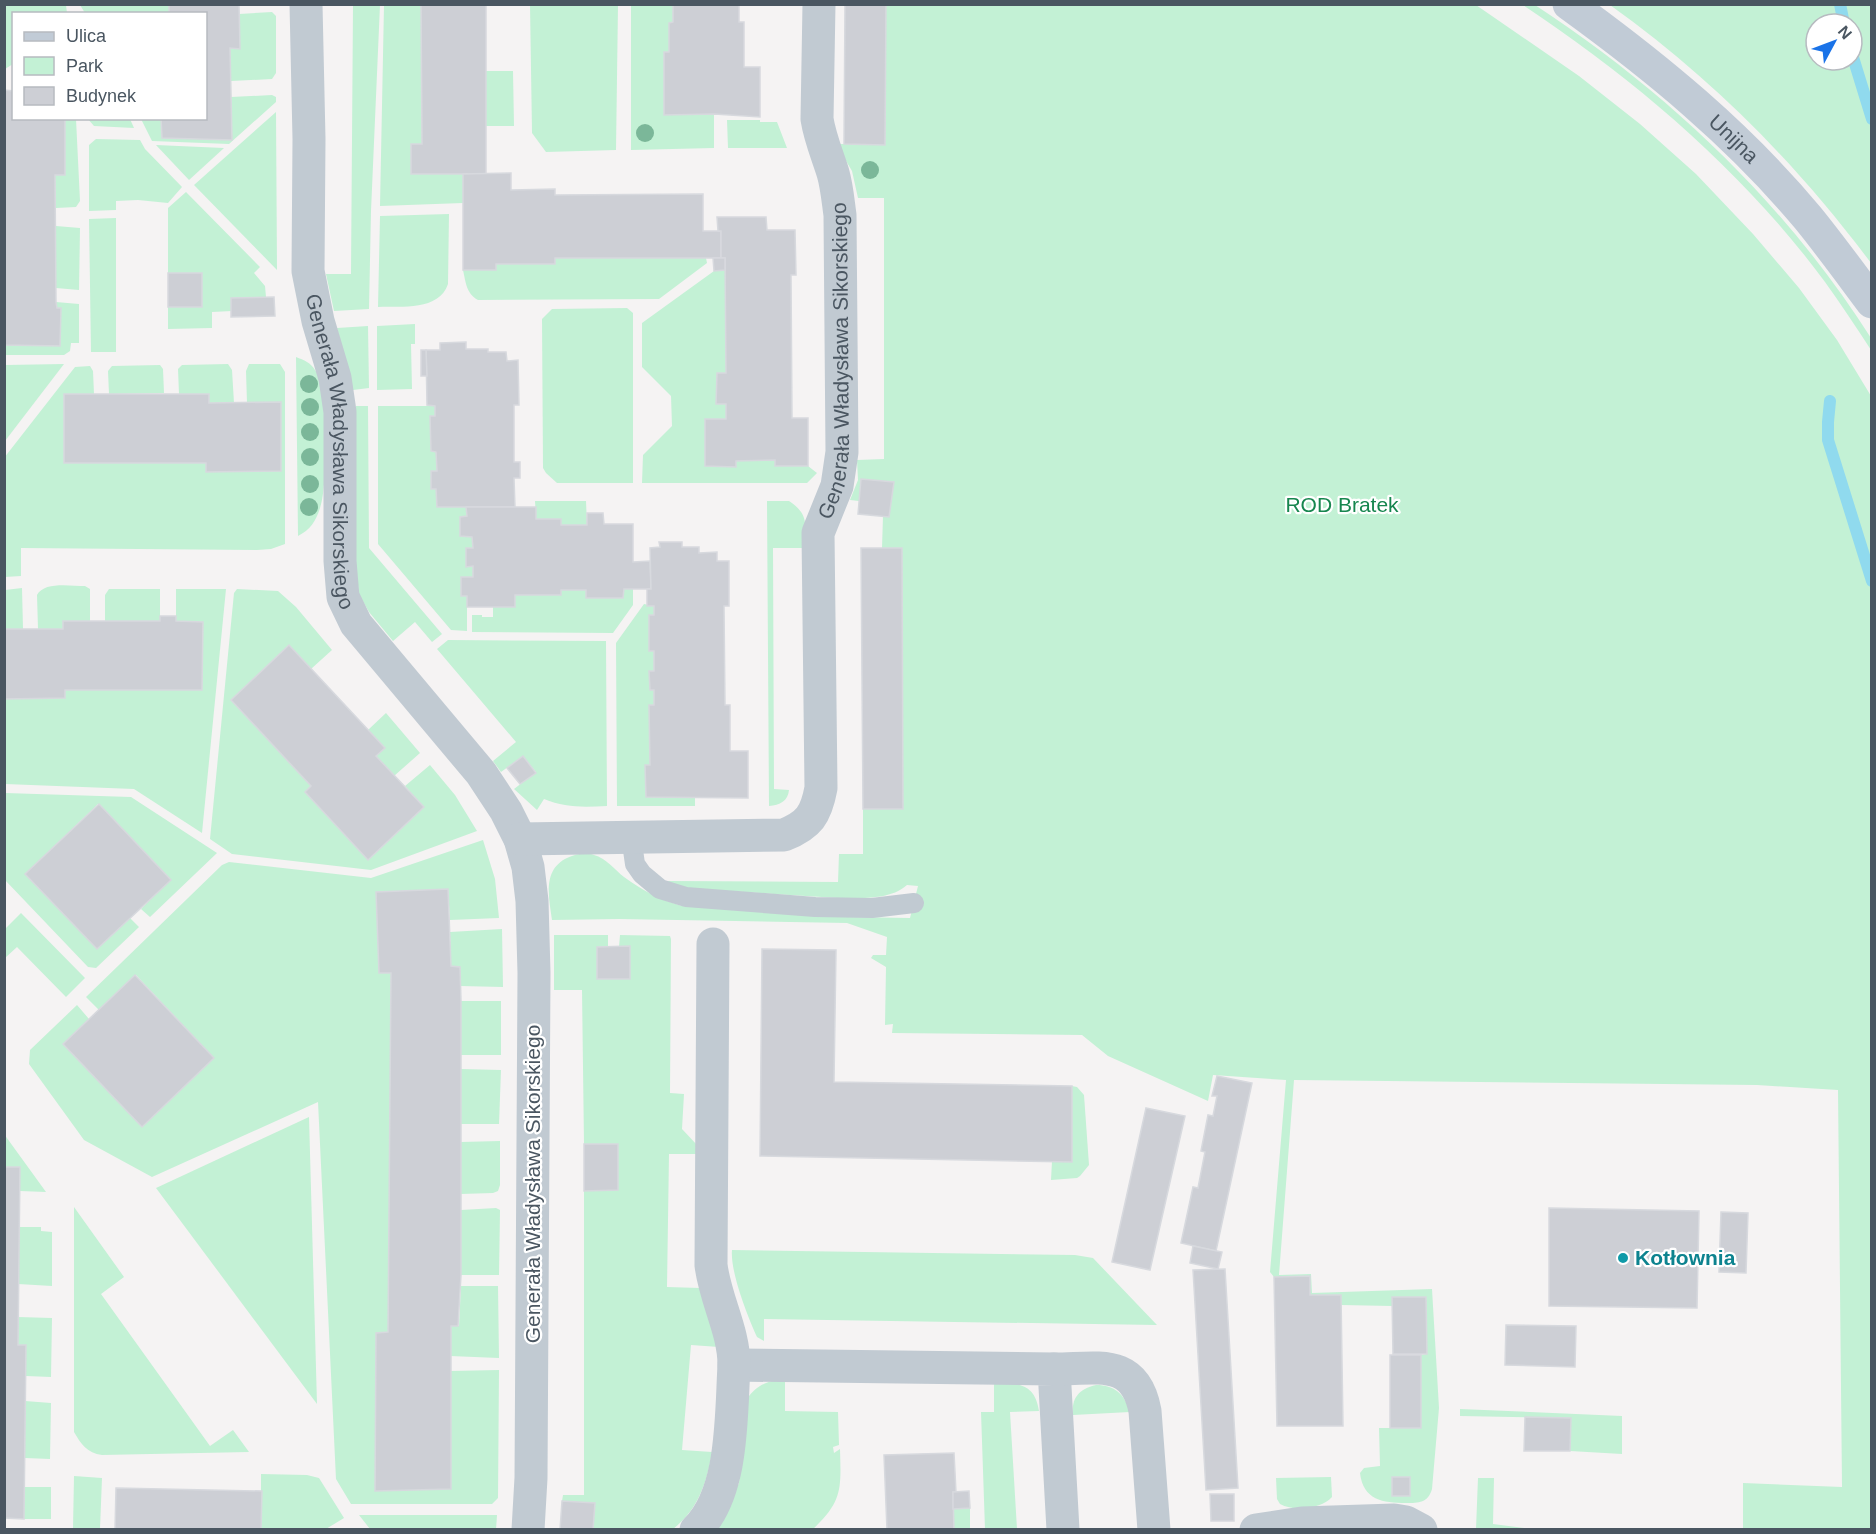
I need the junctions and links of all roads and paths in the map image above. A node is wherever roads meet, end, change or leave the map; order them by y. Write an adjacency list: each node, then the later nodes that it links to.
1 (306, 4): 6 (street, Generała Władysława Sikorskiego)
2 (819, 4): 5 (street, Generała Władysława Sikorskiego)
3 (1569, 4): 4 (street, Unijna)
4 (1872, 302)
5 (630, 836): 6 (street, Generała Władysława Sikorskiego); 7 (lane)
6 (520, 839): 11 (street, Generała Władysława Sikorskiego)
7 (914, 903)
8 (713, 944): 9 (street)
9 (734, 1365): 10 (street); 12 (street)
10 (1054, 1369): 13 (street); 14 (street)
11 (528, 1530)
12 (696, 1530)
13 (1063, 1530)
14 (1154, 1530)
15 (1256, 1530): 16 (street)
16 (1421, 1530)

